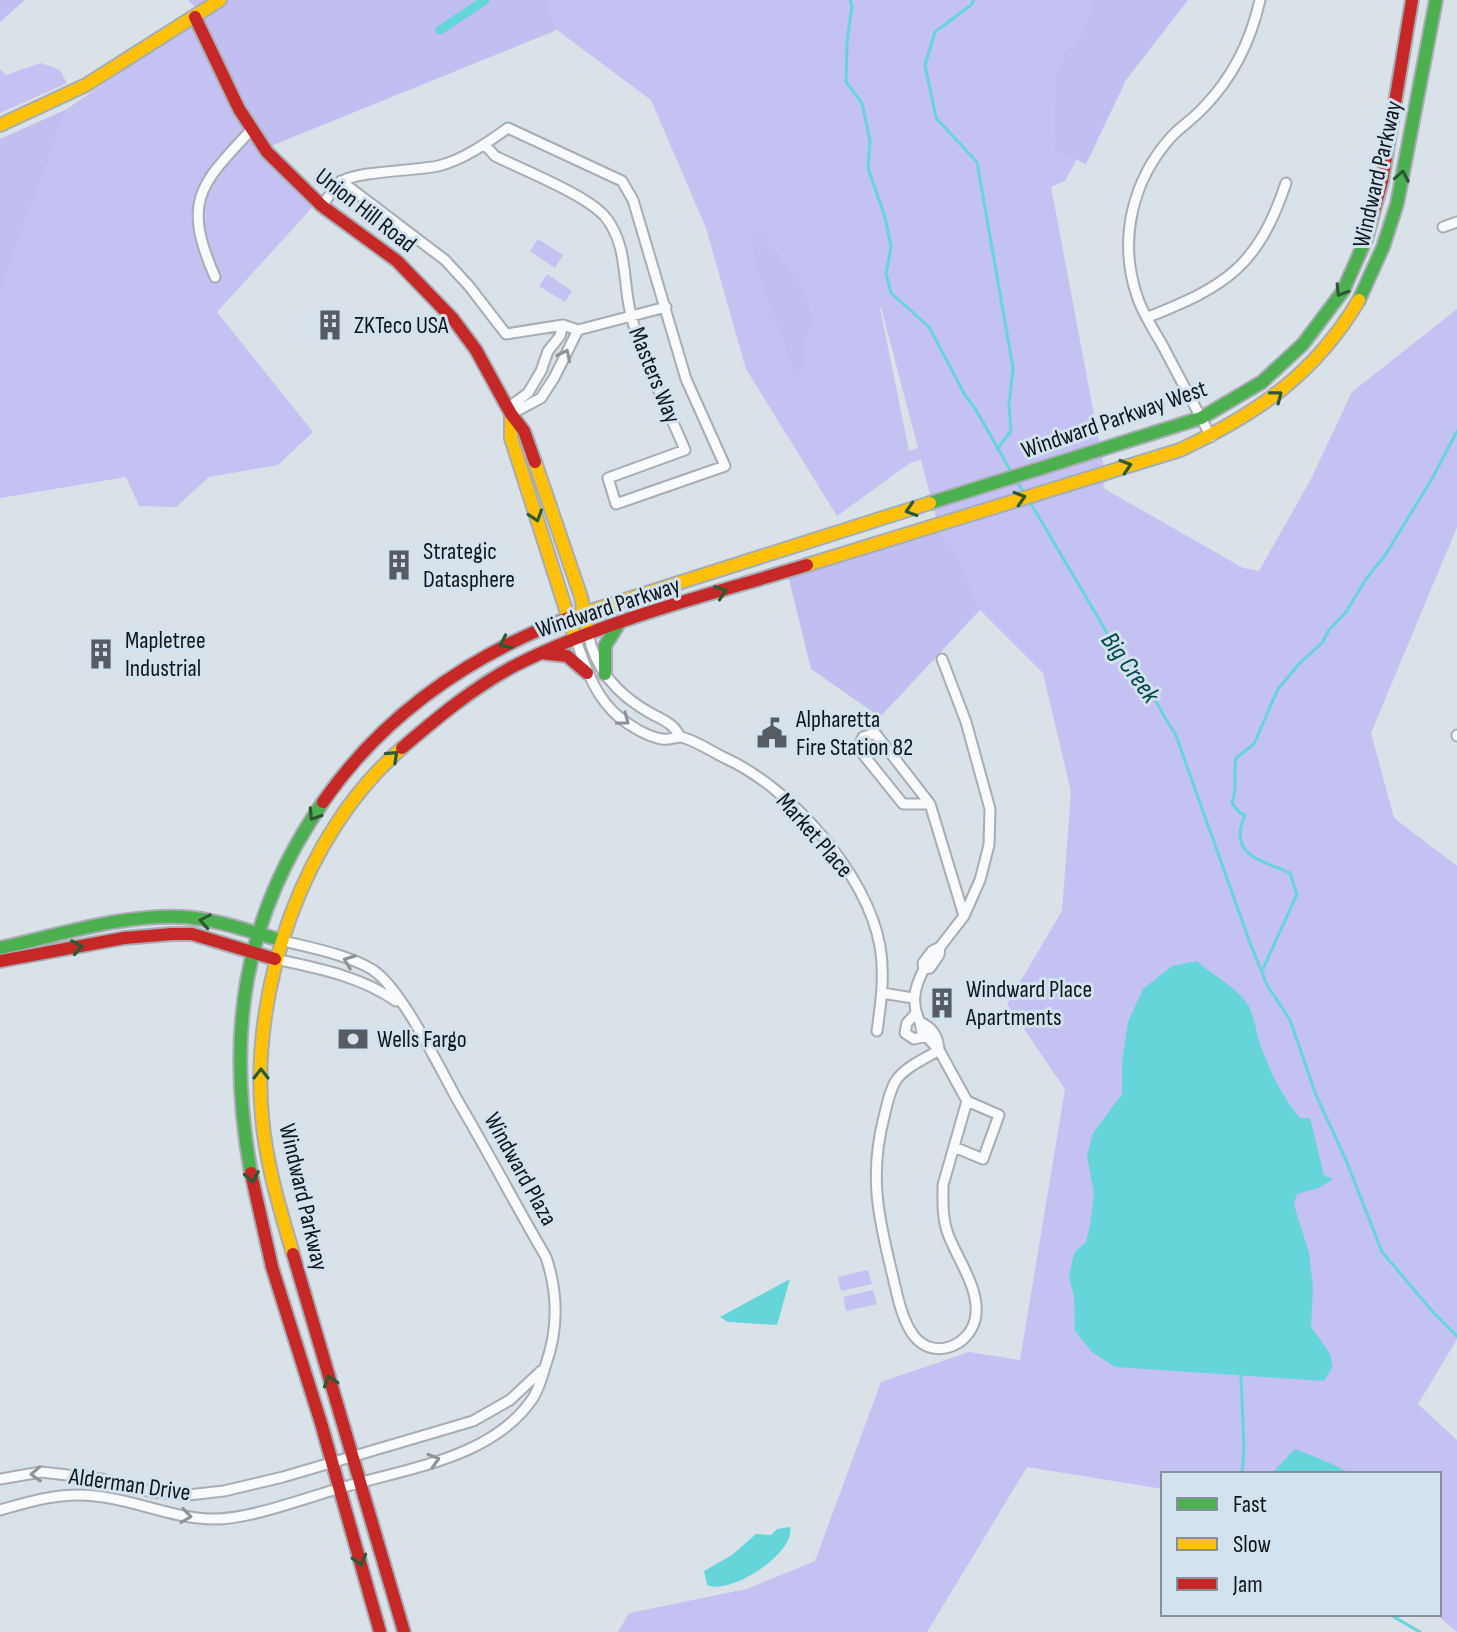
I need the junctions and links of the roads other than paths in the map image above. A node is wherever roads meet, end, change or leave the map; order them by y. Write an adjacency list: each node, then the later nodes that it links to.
1 (220, 0): 5 (main road)
2 (1260, 0): 17 (street)
3 (1412, 0): 23 (main road, Windward Parkway West, one-way to 23)
4 (1436, 0): 24 (main road, Windward Parkway, one-way to 4)
5 (195, 17): 6 (main road); 7 (main road, Union Hill Road)
6 (0, 125)
7 (251, 130): 11 (main road, Union Hill Road); 14 (street)
8 (485, 145): 9 (street, Masters Way); 15 (street, Masters Way); 16 (street, Masters Way)
9 (341, 181): 11 (street); 18 (street)
10 (1286, 183): 17 (street)
11 (322, 206): 22 (main road, Union Hill Road)
12 (1457, 222): 13 (street)
13 (1443, 227)
14 (215, 277)
15 (666, 307): 16 (street, Masters Way); 16 (street, Masters Way)
16 (631, 315): 19 (street, Masters Way)
17 (1148, 317): 23 (street)
18 (563, 325): 19 (street); 20 (street)
19 (578, 330): 21 (street, one-way to 19)
20 (528, 393): 21 (street); 22 (street)
21 (541, 398): 22 (street)
22 (509, 411): 25 (main road, Union Hill Road); 27 (main road, Union Hill Road)
23 (1201, 418): 24 (street); 26 (main road, Windward Parkway West)
24 (1211, 437): 30 (main road, Windward Parkway, one-way to 24)
25 (543, 481): 27 (main road); 28 (main road, Union Hill Road)
26 (986, 486): 28 (main road, Windward Parkway, one-way to 28)
27 (527, 488): 29 (main road, Union Hill Road, one-way to 29)
28 (584, 613): 29 (main road, Windward Parkway); 31 (main road, Union Hill Road)
29 (569, 617): 31 (main road, Union Hill Road); 39 (main road, Windward Parkway, one-way to 39)
30 (618, 624): 31 (main road, Windward Parkway); 35 (main road)
31 (582, 636): 32 (main road, Windward Parkway); 34 (street, Market Place); 35 (street, Market Place)
32 (538, 653): 34 (main road); 40 (main road, Windward Parkway, one-way to 32)
33 (942, 659): 38 (street)
34 (587, 673): 36 (street, Market Place, one-way to 36)
35 (605, 674): 36 (street, Market Place)
36 (680, 737): 45 (street, Market Place)
37 (930, 804): 37 (street); 38 (street)
38 (964, 916): 46 (street)
39 (258, 934): 40 (main road); 41 (main road, one-way to 41); 42 (main road, Windward Parkway)
40 (280, 940): 43 (main road, Windward Parkway); 47 (street, Windward Plaza, one-way to 40)
41 (0, 948)
42 (254, 953): 43 (main road, Windward Plaza); 44 (main road, Windward Plaza, one-way to 42); 56 (main road, Windward Parkway, one-way to 56)
43 (275, 959): 47 (street, Windward Plaza); 55 (main road, Windward Parkway, one-way to 43)
44 (0, 961)
45 (882, 993): 46 (street); 49 (street, Market Place)
46 (913, 998): 48 (street)
47 (402, 1006): 54 (street, Windward Plaza)
48 (918, 1018): 50 (street); 50 (street)
49 (877, 1031)
50 (930, 1034): 51 (street)
51 (939, 1050): 52 (street); 53 (street)
52 (967, 1101): 53 (street); 53 (street)
53 (954, 1147)
54 (545, 1365): 55 (street, Windward Plaza); 58 (street, Windward Plaza, one-way to 54)
55 (352, 1456): 56 (street, Alderman Drive); 58 (main road, Windward Parkway)
56 (331, 1462): 57 (street, Alderman Drive, one-way to 57); 59 (main road, Windward Parkway)
57 (0, 1479)
58 (360, 1482): 59 (street, Windward Plaza); 62 (main road, Windward Parkway)
59 (339, 1488): 60 (street, Alderman Drive, one-way to 59); 61 (main road, Windward Parkway, one-way to 61)
60 (0, 1510)
61 (380, 1632)
62 (404, 1632)

